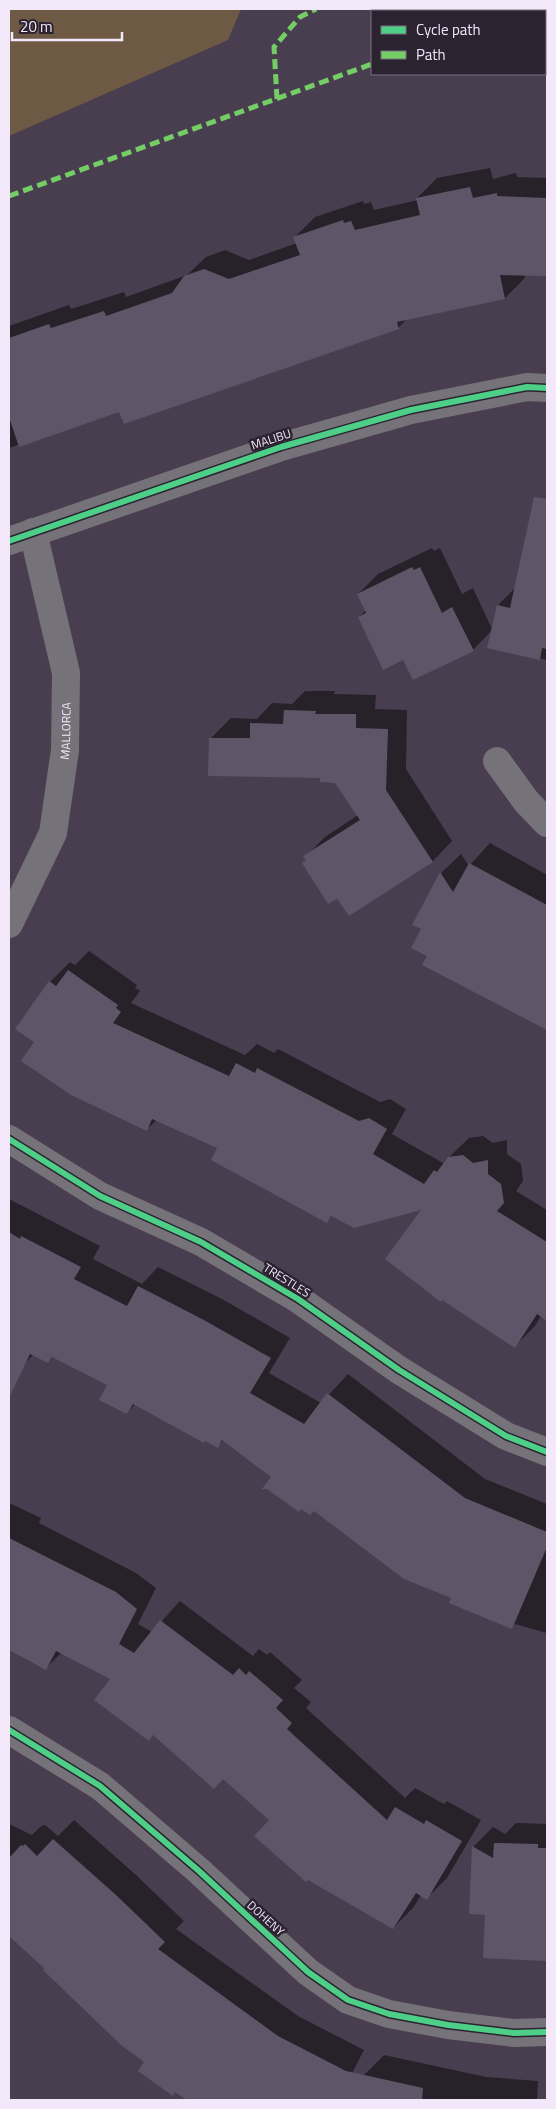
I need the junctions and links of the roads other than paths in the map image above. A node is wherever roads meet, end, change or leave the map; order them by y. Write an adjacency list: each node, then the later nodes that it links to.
1 (547, 388): 2 (street, MALIBU)
2 (21, 536): 5 (street, MALLORCA)
3 (497, 761): 4 (street)
4 (547, 823)
5 (9, 924)
6 (9, 1139): 7 (street, TRESTLES)
7 (547, 1452)
8 (9, 1730): 9 (street, DOHENY)
9 (547, 2032)

